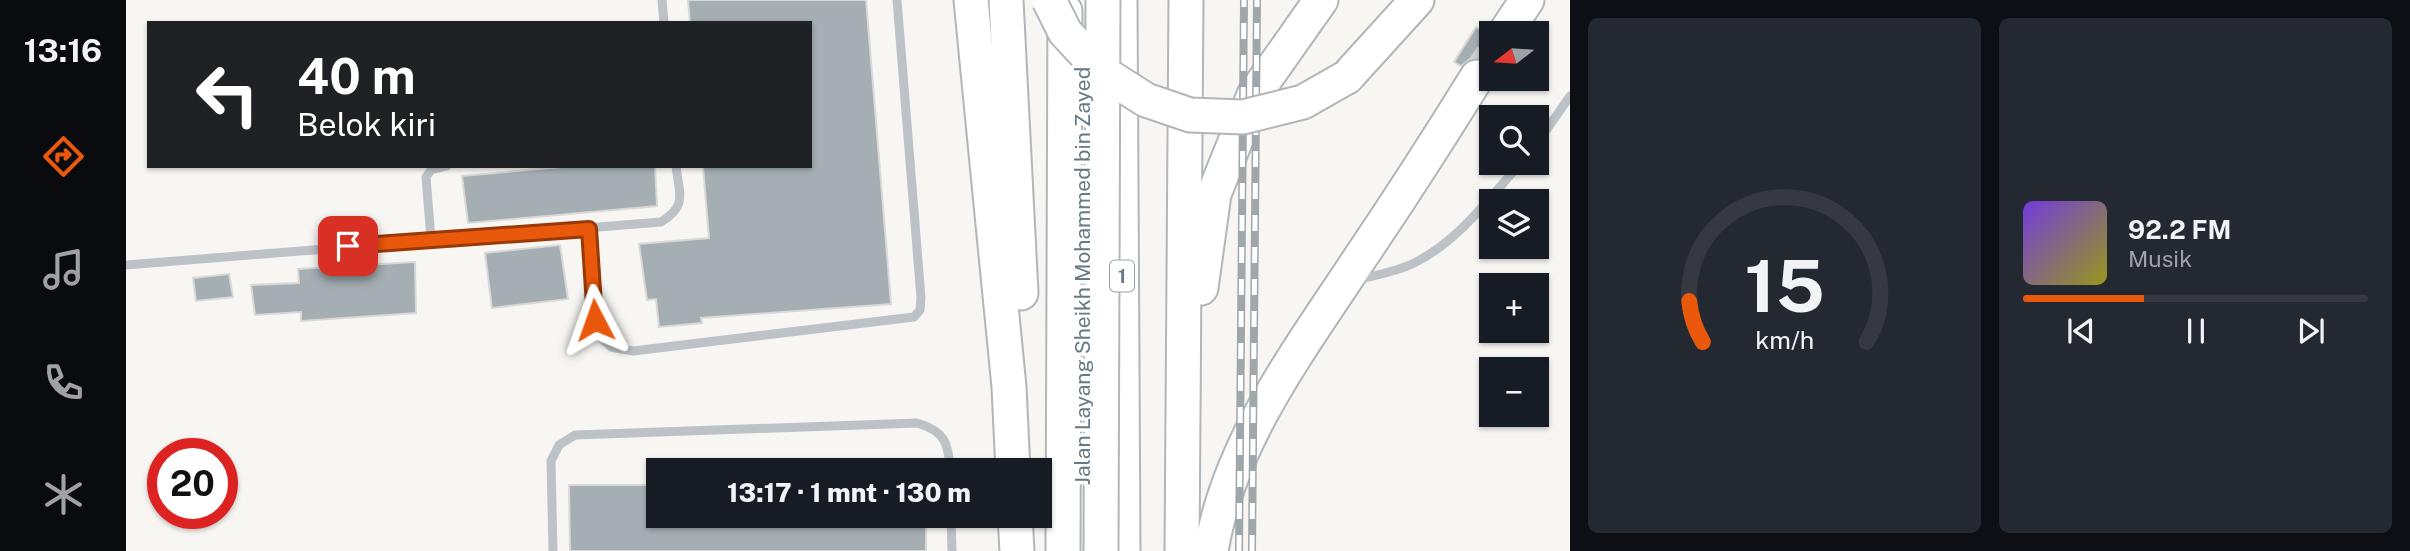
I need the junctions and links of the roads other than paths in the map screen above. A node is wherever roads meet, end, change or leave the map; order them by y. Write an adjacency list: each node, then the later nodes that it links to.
1 (662, 0): 14 (lane)
2 (897, 0): 22 (lane)
3 (971, 0): 28 (highway)
4 (1006, 0): 29 (highway)
5 (1049, 0): 12 (highway, bridge)
6 (1065, 0): 37 (highway)
7 (1084, 0): 38 (highway, Jalan Layang Sheikh Mohammed bin Zayed / 1)
8 (1104, 0): 39 (highway, Jalan Layang Sheikh Mohammed bin Zayed / 1, bridge)
9 (1120, 0): 40 (highway, 1)
10 (1186, 0): 26 (highway)
11 (1321, 0): 26 (highway)
12 (1417, 0)
13 (1527, 0): 15 (highway)
14 (664, 21)
15 (1513, 21)
16 (1477, 77): 25 (highway)
17 (1570, 96): 18 (lane)
18 (1549, 126)
19 (439, 168): 23 (lane)
20 (676, 168): 22 (lane)
21 (1510, 175): 25 (lane)
22 (589, 229): 23 (lane)
23 (431, 239): 24 (lane)
24 (126, 265)
25 (1345, 282): 42 (highway)
26 (1182, 415): 41 (highway)
27 (950, 458): 33 (lane)
28 (1012, 458)
29 (1026, 458)
30 (951, 528): 34 (lane)
31 (1016, 528): 35 (highway)
32 (1026, 528): 36 (highway)
33 (554, 551)
34 (952, 551)
35 (1017, 551)
36 (1025, 551)
37 (1063, 551)
38 (1082, 551)
39 (1101, 551)
40 (1123, 551)
41 (1182, 551)
42 (1211, 551)

